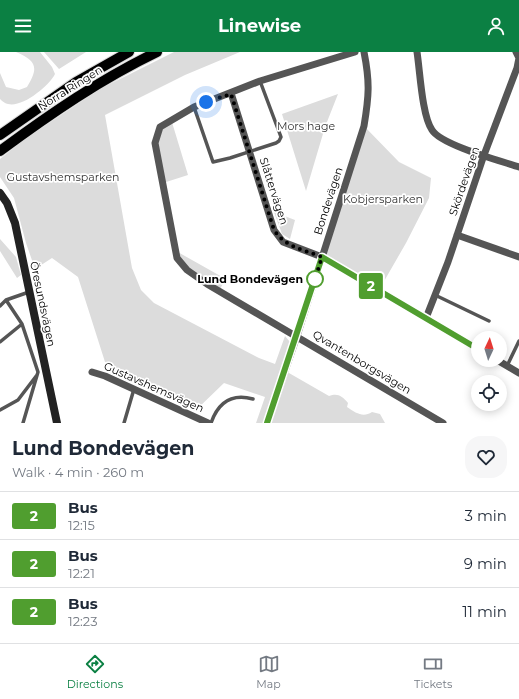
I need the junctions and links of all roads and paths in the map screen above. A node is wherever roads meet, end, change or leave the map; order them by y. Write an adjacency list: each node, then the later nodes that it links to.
1 (129, 52): 11 (main road, Norra Ringen)
2 (157, 52): 14 (main road, Norra Ringen)
3 (355, 52): 7 (street)
4 (364, 52): 20 (street, Bondevägen)
5 (417, 52): 16 (street)
6 (516, 52): 8 (street, Skördevägen)
7 (260, 81): 9 (street); 15 (lane)
8 (516, 84): 16 (street, Skördevägen)
9 (231, 94): 10 (street); 15 (street, Slåttervägen)
10 (194, 107): 15 (lane); 29 (street, Qvantenborgsvägen)
11 (15, 124): 12 (main road); 13 (main road, Norra Ringen)
12 (0, 128)
13 (0, 134)
14 (0, 151)
15 (250, 152): 20 (street, Slåttervägen)
16 (484, 155): 17 (street); 19 (street, Skördevägen)
17 (519, 167)
18 (0, 193): 22 (street, Öresundsvägen)
19 (457, 235): 21 (street); 23 (street, Skördevägen)
20 (322, 257): 26 (street, Slåttervägen); 29 (street, Bondevägen)
21 (519, 257)
22 (29, 292): 24 (lane); 41 (street, Öresundsvägen)
23 (435, 295): 26 (street, Skördevägen); 27 (lane)
24 (6, 300): 25 (lane); 28 (lane)
25 (0, 306)
26 (426, 318): 32 (street, Slåttervägen)
27 (489, 322)
28 (22, 324): 31 (lane); 34 (lane)
29 (297, 336): 44 (street, Bondevägen); 45 (street, Qvantenborgsvägen)
30 (519, 341): 33 (lane)
31 (0, 342)
32 (471, 345)
33 (507, 366): 36 (street)
34 (38, 372): 39 (lane); 40 (lane)
35 (92, 372): 37 (street, Gustavshemsvägen)
36 (519, 373)
37 (134, 389): 42 (lane); 43 (street, Gustavshemsvägen)
38 (253, 399): 43 (lane)
39 (0, 410)
40 (23, 423)
41 (57, 423)
42 (124, 423)
43 (209, 423)
44 (267, 423)
45 (443, 423)

